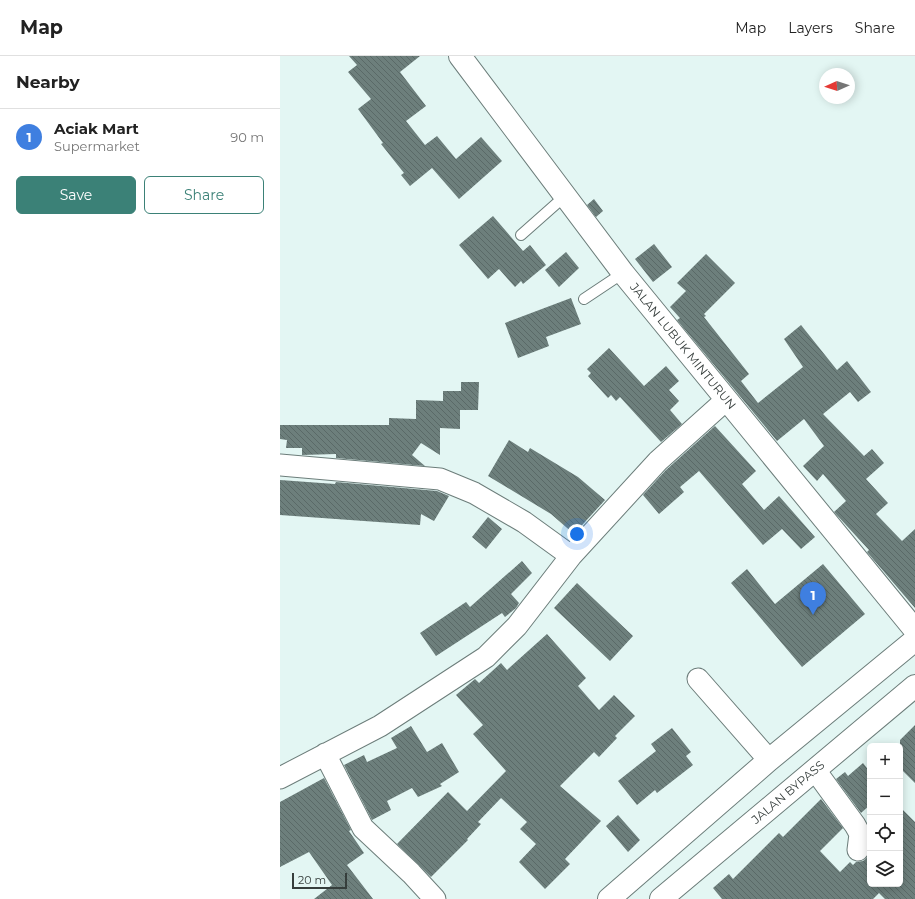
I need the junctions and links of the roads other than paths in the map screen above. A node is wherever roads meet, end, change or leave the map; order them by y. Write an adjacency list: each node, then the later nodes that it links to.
1 (460, 56): 2 (main road, JALAN LUBUK MINTURUN)
2 (565, 196): 3 (lane); 4 (main road, JALAN LUBUK MINTURUN)
3 (521, 235)
4 (623, 273): 5 (lane); 6 (main road, JALAN LUBUK MINTURUN)
5 (584, 299)
6 (726, 400): 8 (street); 9 (main road, JALAN LUBUK MINTURUN)
7 (280, 465): 8 (street)
8 (571, 556): 13 (street)
9 (915, 630)
10 (915, 640): 14 (main road)
11 (698, 679): 14 (street)
12 (915, 686): 15 (main road, JALAN BYPASS)
13 (325, 754): 16 (street); 18 (street)
14 (769, 760): 19 (main road)
15 (815, 770): 17 (street); 20 (main road, JALAN BYPASS)
16 (280, 778)
17 (858, 850)
18 (435, 899)
19 (609, 899)
20 (661, 899)

